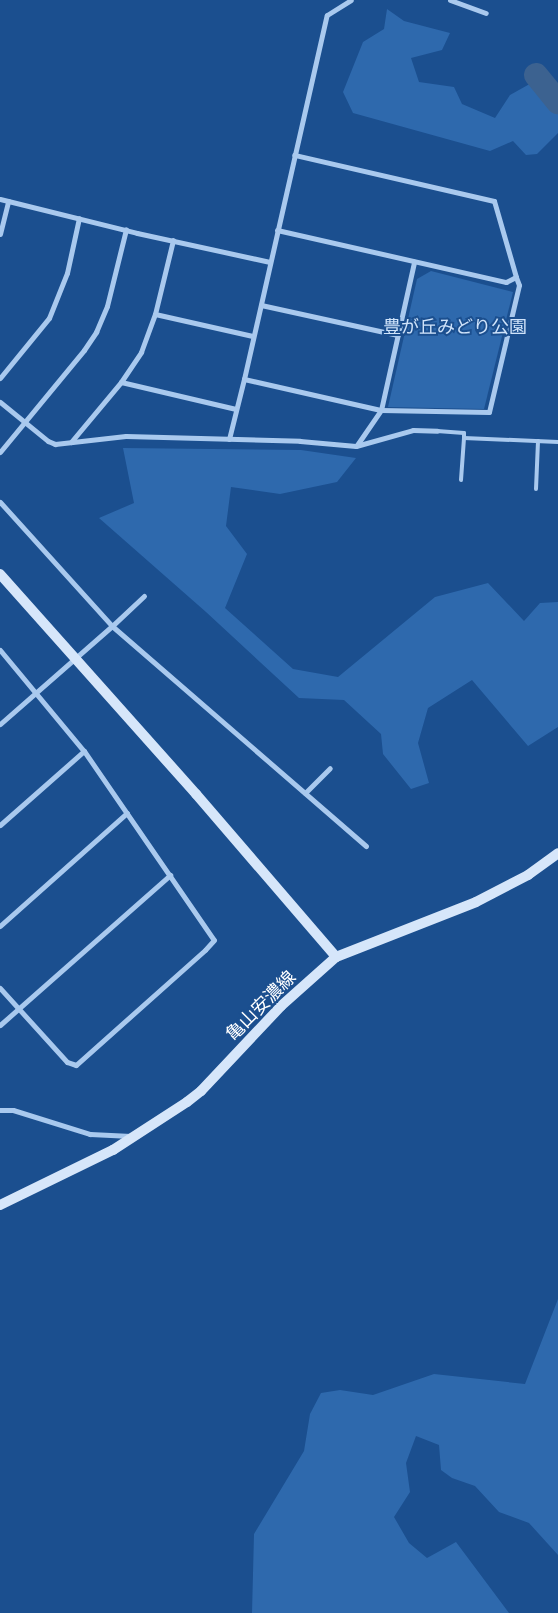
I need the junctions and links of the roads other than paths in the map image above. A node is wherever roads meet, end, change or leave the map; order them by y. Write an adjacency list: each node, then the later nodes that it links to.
1 (350, 0): 6 (street)
2 (450, 0): 4 (street)
3 (473, 0): 4 (street)
4 (471, 7): 5 (street)
5 (486, 13)
6 (294, 154): 11 (street); 16 (street)
7 (0, 199): 8 (street)
8 (8, 201): 9 (street); 12 (street)
9 (79, 218): 10 (street); 21 (street)
10 (126, 229): 13 (street); 27 (street)
11 (278, 230): 14 (street); 15 (street)
12 (0, 234)
13 (173, 240): 14 (street); 18 (street)
14 (270, 262): 17 (street)
15 (414, 262): 16 (street); 19 (street)
16 (516, 277): 26 (street)
17 (260, 305): 19 (street); 20 (street)
18 (155, 314): 20 (street); 23 (street)
19 (398, 335): 26 (street)
20 (253, 336): 22 (street)
21 (0, 378)
22 (244, 379): 25 (street); 26 (street)
23 (121, 382): 25 (street); 32 (street)
24 (0, 402): 27 (street)
25 (236, 409): 30 (street)
26 (382, 410): 34 (street)
27 (25, 422): 32 (street); 35 (street)
28 (437, 431): 29 (lane); 34 (street)
29 (464, 438): 31 (lane); 36 (lane)
30 (229, 439): 32 (street); 34 (street)
31 (538, 441): 33 (lane); 37 (lane)
32 (71, 442)
33 (558, 442)
34 (356, 446)
35 (0, 452)
36 (461, 480)
37 (536, 489)
38 (0, 502): 41 (street)
39 (0, 574): 43 (main road)
40 (144, 596): 41 (street)
41 (112, 626): 43 (street); 48 (street)
42 (0, 650): 44 (street)
43 (75, 658): 44 (street); 55 (main road)
44 (36, 691): 45 (street); 46 (street)
45 (0, 724)
46 (84, 751): 49 (street); 50 (street)
47 (330, 768): 48 (street)
48 (305, 793): 51 (street)
49 (127, 813): 53 (street); 54 (street)
50 (0, 825)
51 (366, 846)
52 (558, 853): 55 (main road, 亀山安濃線)
53 (170, 875): 57 (street); 57 (street)
54 (0, 926)
55 (336, 957): 60 (main road, 亀山安濃線)
56 (0, 988): 57 (street)
57 (18, 1009): 58 (street)
58 (0, 1025)
59 (0, 1110): 60 (street)
60 (135, 1136): 61 (main road, 亀山安濃線)
61 (0, 1205)

